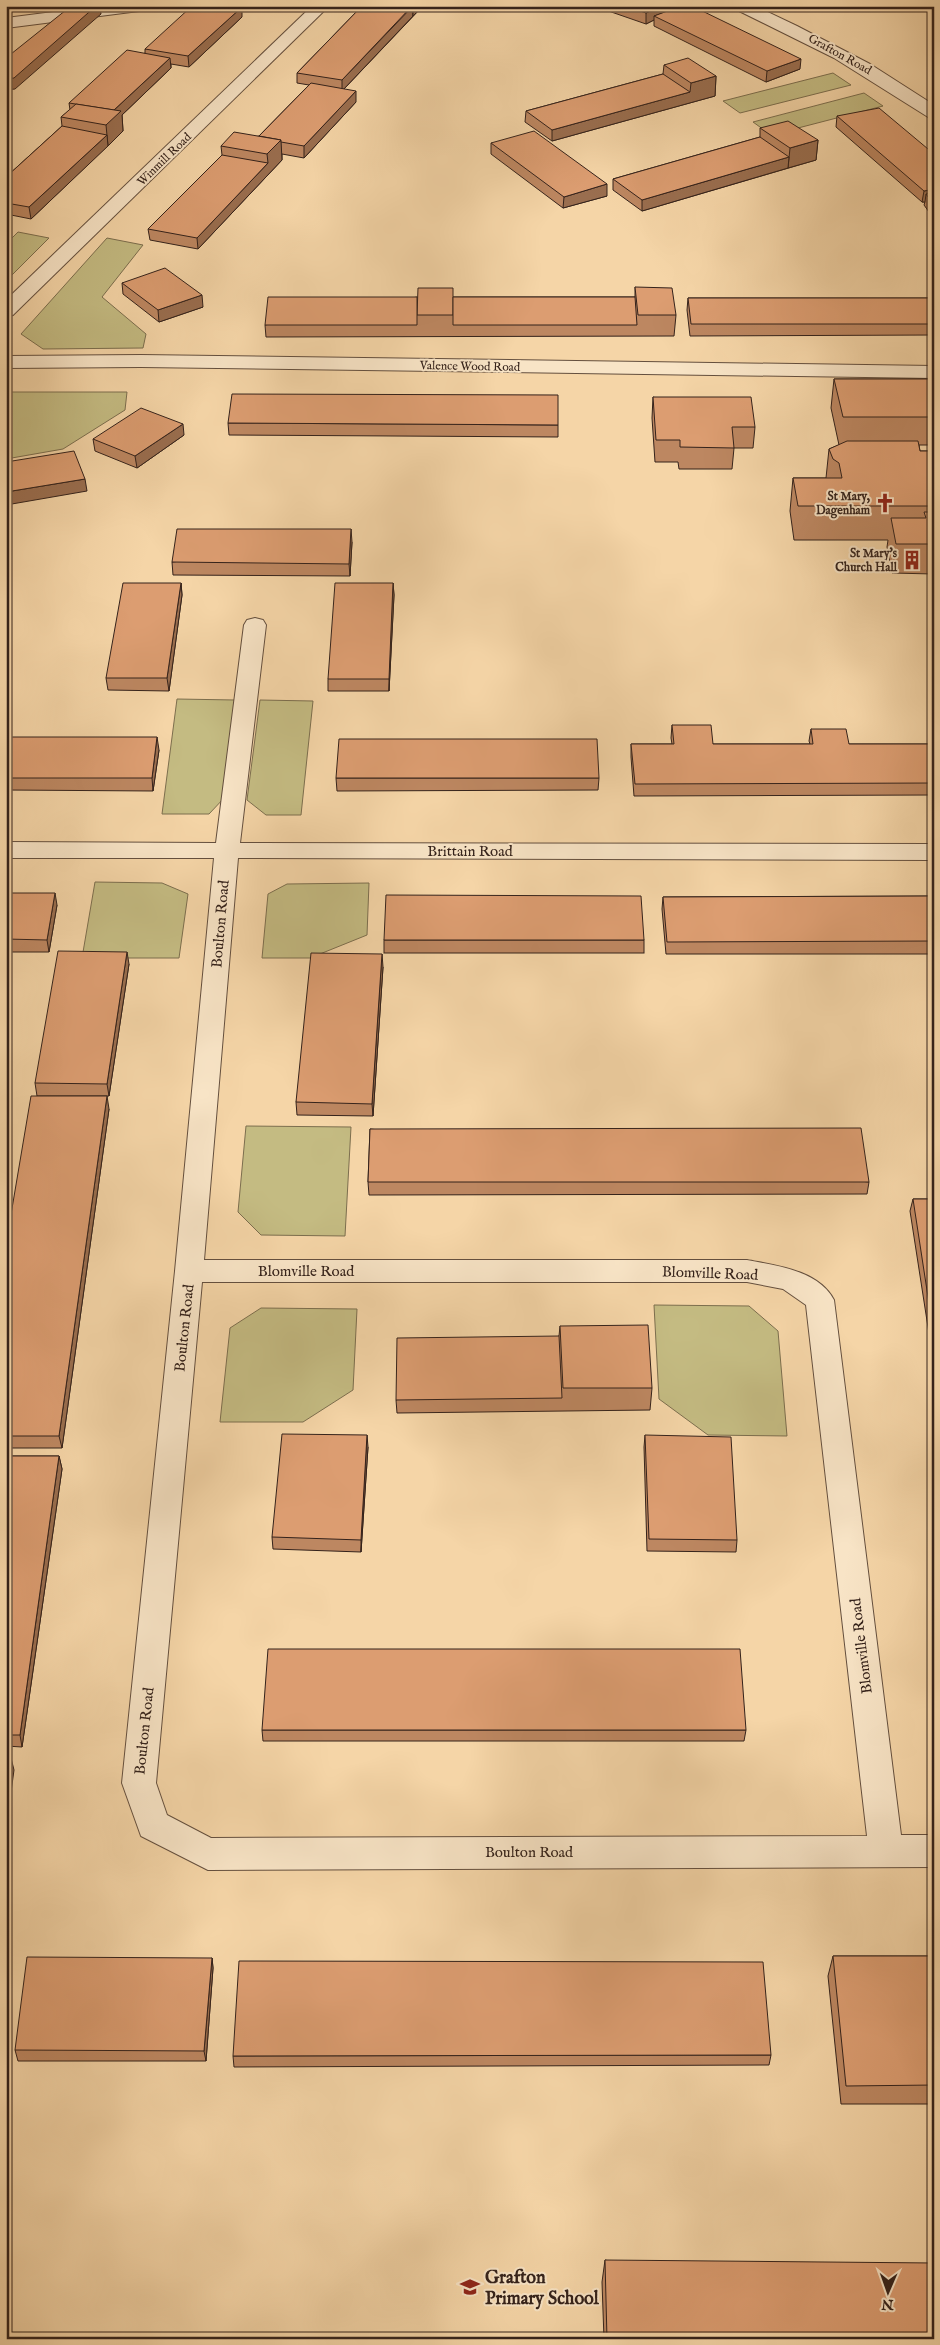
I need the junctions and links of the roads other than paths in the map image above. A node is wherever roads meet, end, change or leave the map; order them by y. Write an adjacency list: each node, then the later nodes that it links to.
1 (139, 6): 4 (street)
2 (741, 6): 7 (street, Grafton Road)
3 (316, 7): 8 (street, Winmill Road)
4 (70, 15): 5 (street); 6 (street)
5 (6, 23)
6 (49, 32)
7 (934, 113)
8 (6, 312)
9 (6, 362): 10 (street, Valence Wood Road)
10 (934, 372)
11 (255, 625): 13 (street, Boulton Road)
12 (6, 850): 13 (street, Brittain Road)
13 (227, 850): 14 (street, Brittain Road); 15 (street, Boulton Road)
14 (934, 852)
15 (189, 1270): 16 (street, Blomville Road); 16 (street, Boulton Road)
16 (886, 1851): 17 (street, Boulton Road)
17 (934, 1851)

